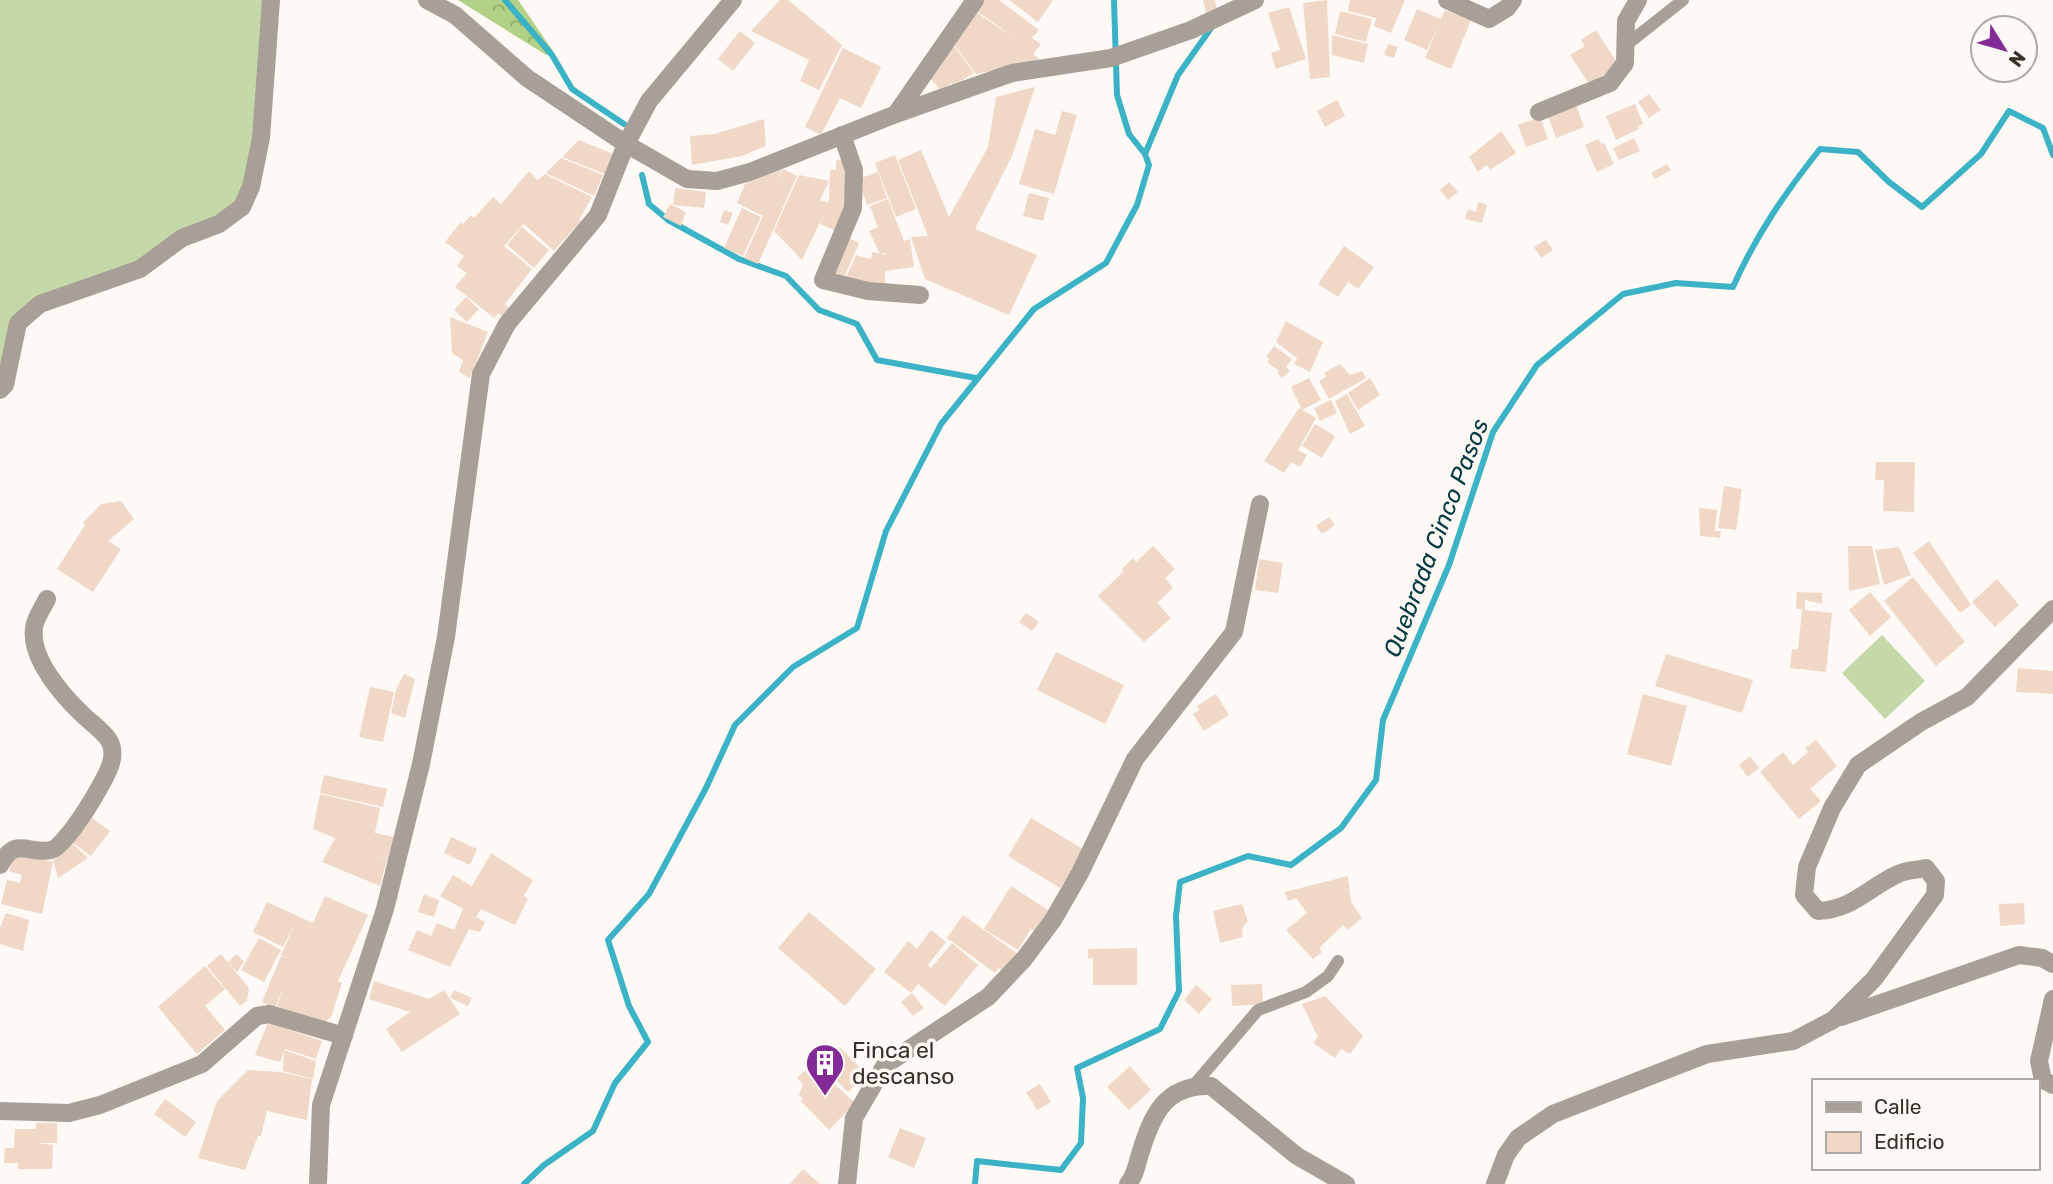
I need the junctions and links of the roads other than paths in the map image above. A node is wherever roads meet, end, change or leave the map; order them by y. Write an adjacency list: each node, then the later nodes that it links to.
1 (271, 0): 16 (street)
2 (427, 0): 14 (street)
3 (733, 0): 14 (street)
4 (975, 0): 12 (street)
5 (1255, 0): 12 (street)
6 (1447, 0): 7 (street)
7 (1513, 0)
8 (1638, 0): 10 (street)
9 (1682, 0): 10 (lane)
10 (1625, 46): 11 (street)
11 (1539, 113)
12 (896, 114): 13 (street)
13 (842, 135): 14 (street); 15 (street)
14 (626, 144): 25 (street)
15 (920, 295)
16 (0, 390)
17 (1260, 504): 30 (street)
18 (47, 599): 20 (street)
19 (2053, 609): 24 (street)
20 (0, 865)
21 (1338, 961): 26 (lane)
22 (2053, 964): 24 (street)
23 (2053, 999): 27 (street)
24 (1833, 1020): 33 (street)
25 (344, 1036): 28 (street); 29 (street)
26 (1194, 1085): 31 (street); 32 (street)
27 (2053, 1085)
28 (0, 1111)
29 (318, 1184)
30 (847, 1184)
31 (1128, 1184)
32 (1346, 1184)
33 (1496, 1184)

